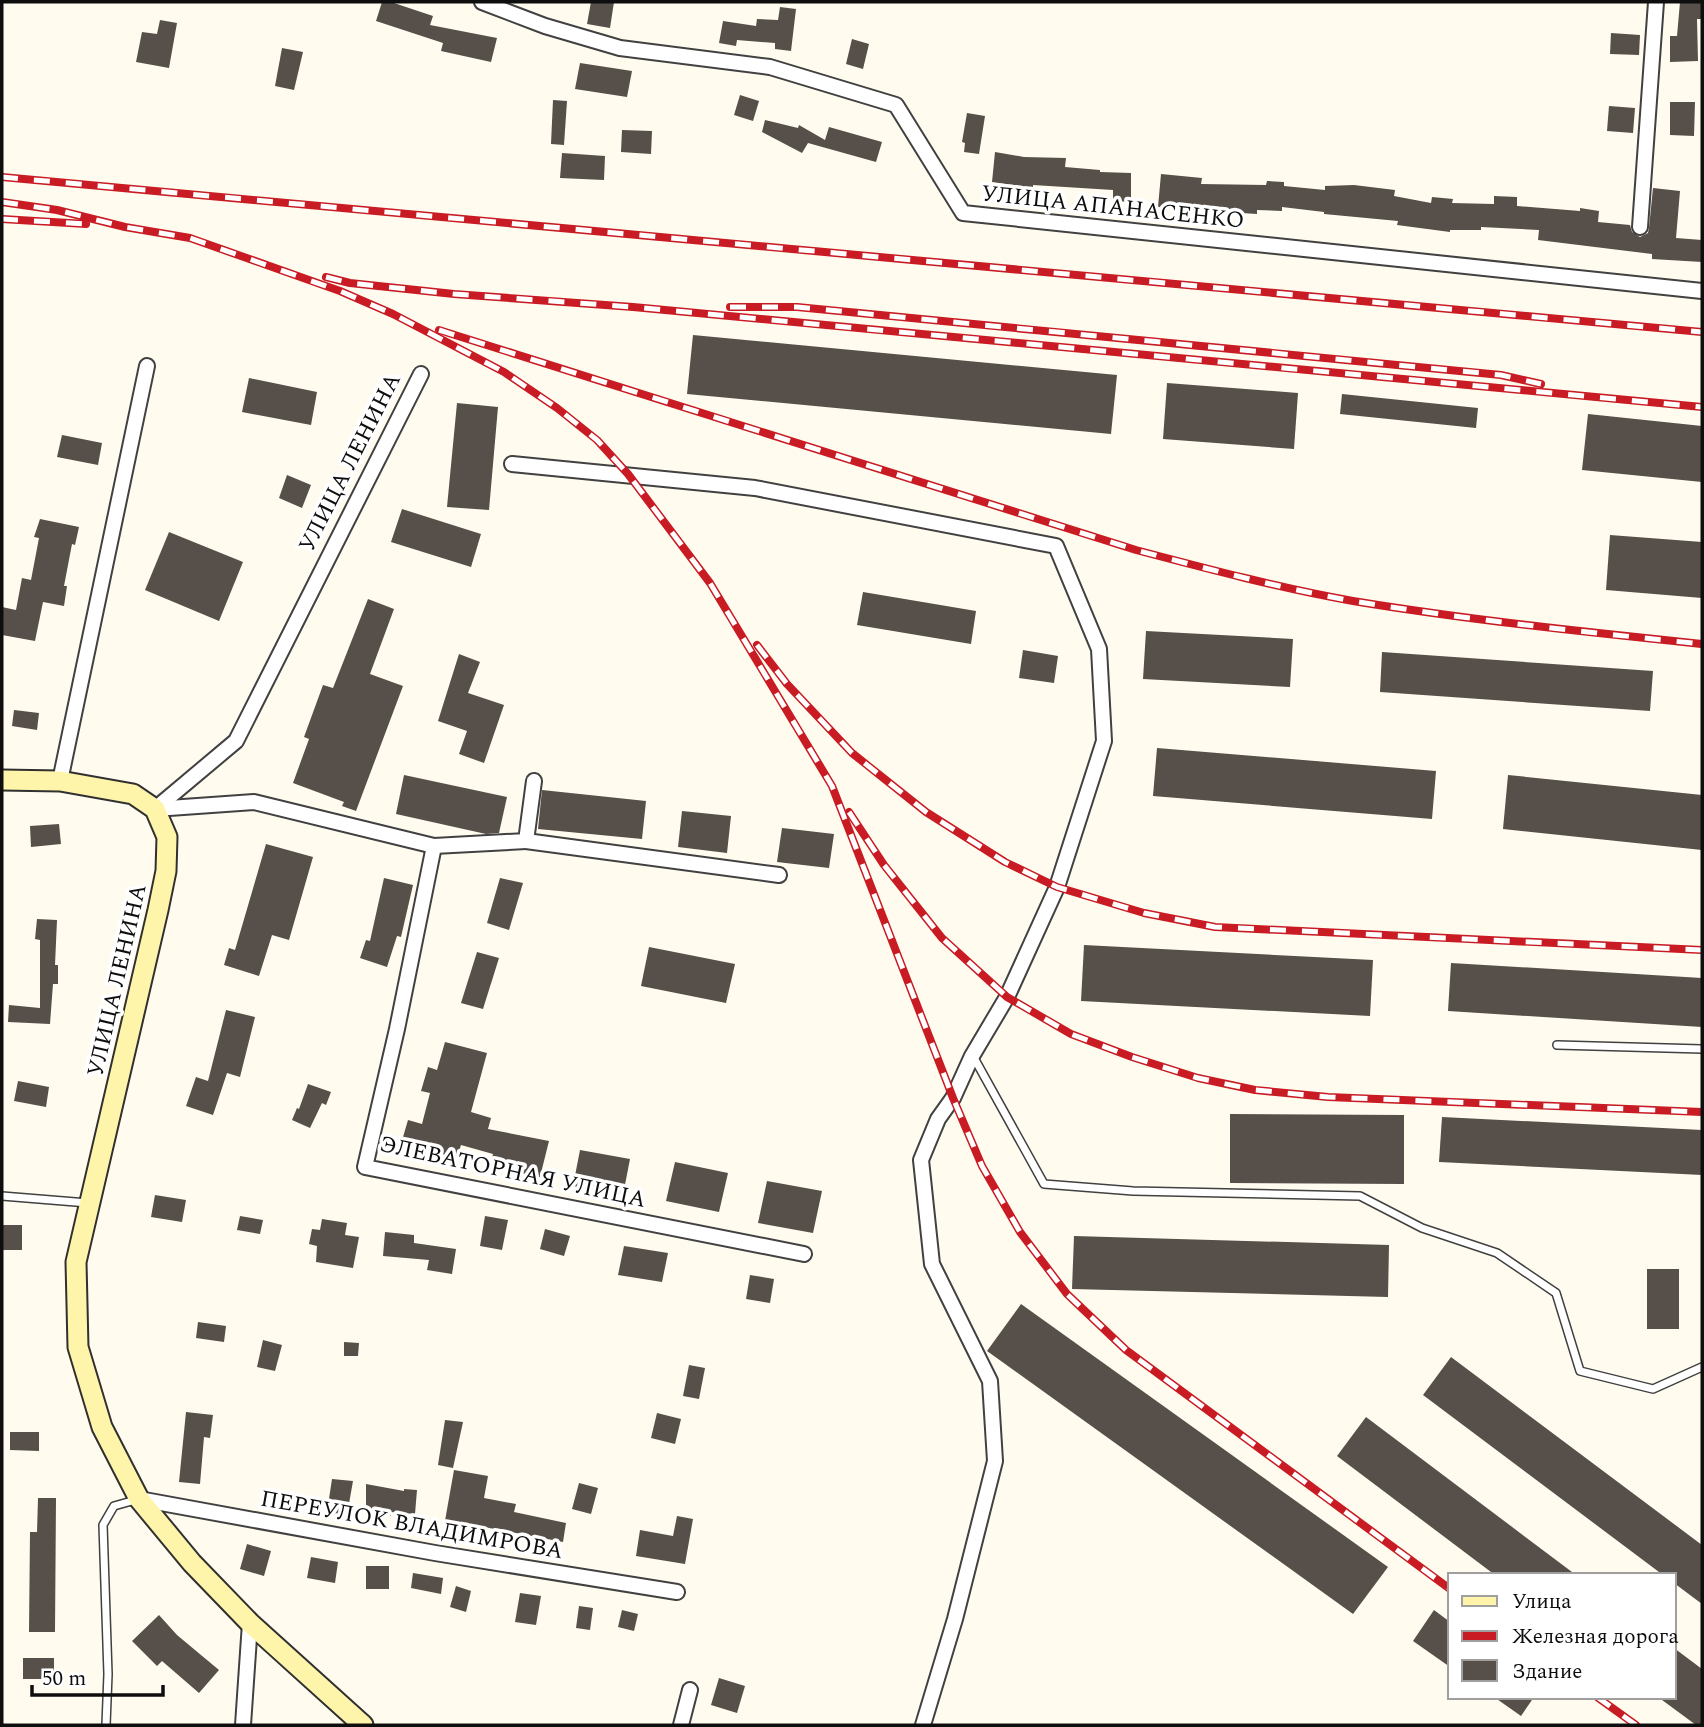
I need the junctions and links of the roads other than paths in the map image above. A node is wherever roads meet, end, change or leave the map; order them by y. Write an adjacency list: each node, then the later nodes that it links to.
1 (482, 2): 4 (street, УЛИЦА АПАНАСЕНКО)
2 (1656, 2): 3 (street)
3 (1640, 226)
4 (1702, 291)
5 (147, 366): 9 (street)
6 (421, 374): 11 (street, УЛИЦА ЛЕНИНА)
7 (512, 464): 17 (street)
8 (2, 780): 9 (main road)
9 (60, 781): 11 (main road)
10 (534, 781): 12 (street)
11 (155, 809): 13 (street); 19 (main road, УЛИЦА ЛЕНИНА)
12 (526, 841): 13 (street); 14 (street)
13 (434, 846): 20 (street, ЭЛЕВАТОРНАЯ УЛИЦА)
14 (779, 875)
15 (1558, 1045): 16 (lane)
16 (1702, 1049)
17 (972, 1056): 21 (lane); 30 (street)
18 (2, 1196): 19 (lane)
19 (90, 1203): 22 (main road, УЛИЦА ЛЕНИНА)
20 (804, 1254)
21 (1702, 1367)
22 (139, 1499): 23 (street, ПЕРЕУЛОК ВЛАДИМРОВА); 24 (main road, УЛИЦА ЛЕНИНА); 26 (lane)
23 (677, 1592)
24 (250, 1623): 27 (street); 28 (main road, УЛИЦА ЛЕНИНА)
25 (690, 1690): 29 (street)
26 (106, 1725)
27 (243, 1725)
28 (363, 1725)
29 (681, 1725)
30 (923, 1725)

